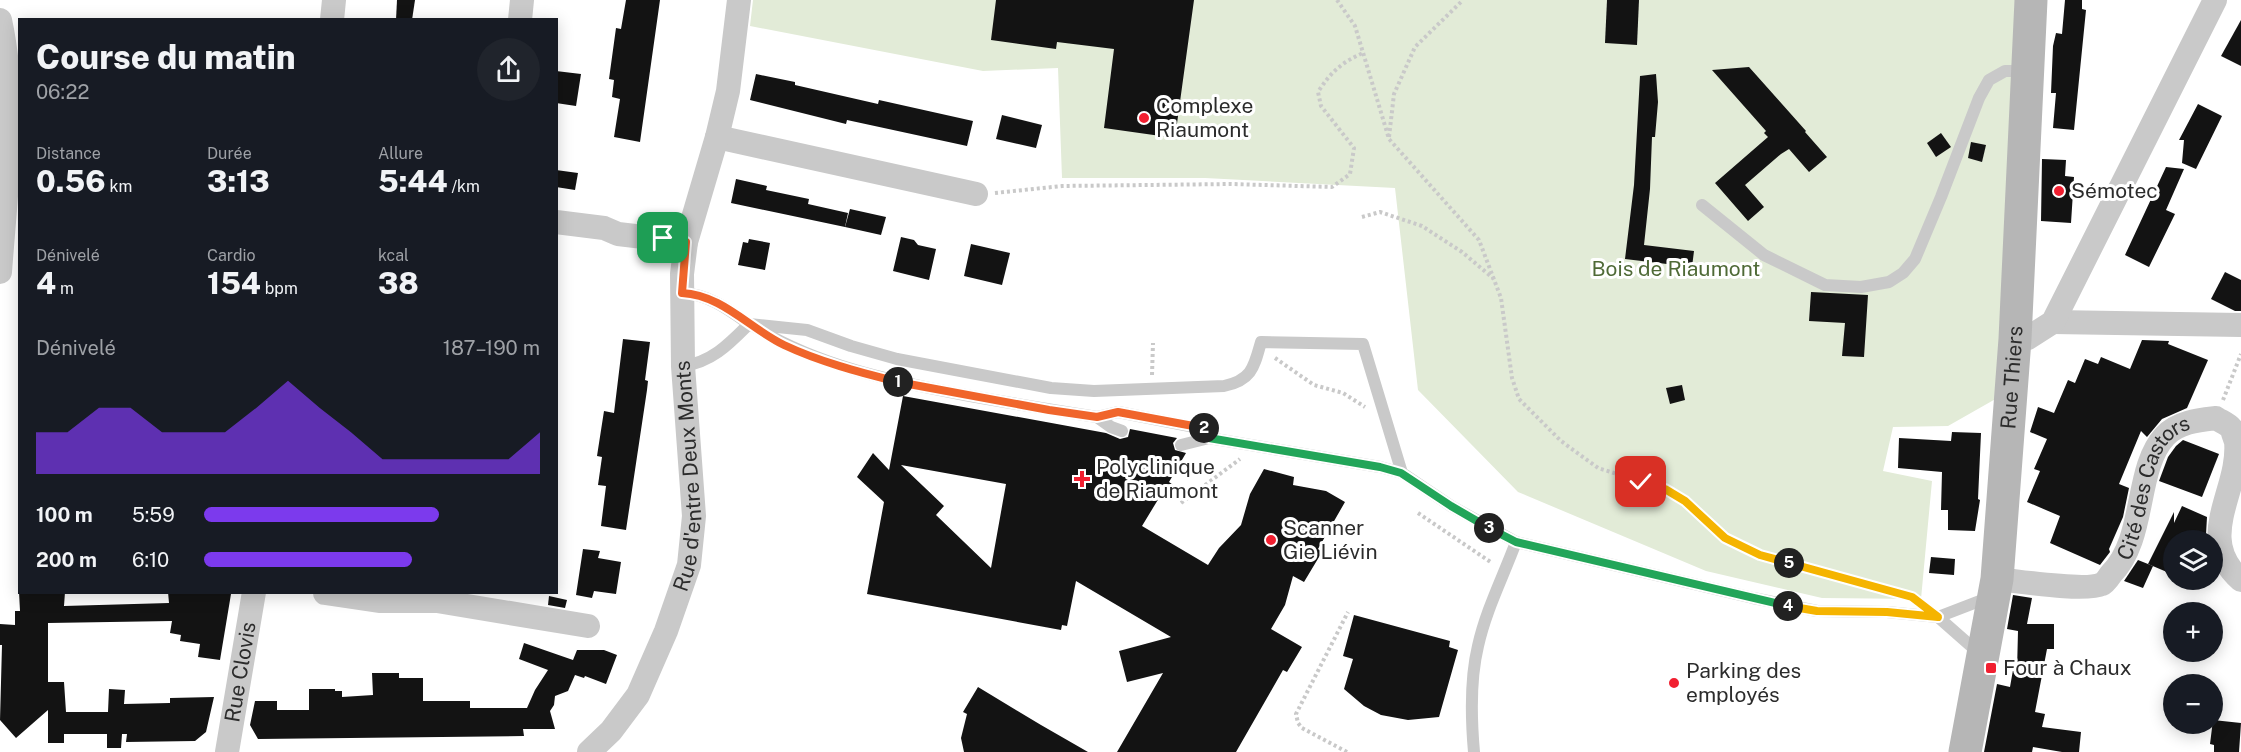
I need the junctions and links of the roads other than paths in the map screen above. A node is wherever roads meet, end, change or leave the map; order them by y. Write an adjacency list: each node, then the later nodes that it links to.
1 (334, 0): 6 (street)
2 (522, 0): 7 (street)
3 (739, 0): 10 (street, Rue d'entre Deux Monts)
4 (2031, 0): 9 (street, Rue Thiers)
5 (2215, 0): 18 (street)
6 (332, 18)
7 (520, 18)
8 (0, 20): 11 (street)
9 (2028, 71): 13 (lane); 21 (street, Rue Thiers)
10 (717, 137): 12 (street); 15 (street, Rue d'entre Deux Monts)
11 (14, 138): 16 (street)
12 (976, 194)
13 (1702, 205)
14 (558, 222): 15 (street)
15 (686, 242): 17 (street, Rue d'entre Deux Monts)
16 (0, 272)
17 (682, 293): 19 (lane); 22 (street, Rue d'entre Deux Monts)
18 (2053, 322): 20 (street); 21 (street)
19 (749, 324): 22 (lane); 23 (lane); 27 (lane)
20 (2241, 326)
21 (2015, 339): 30 (street, Rue Thiers)
22 (683, 366): 38 (street, Rue d'entre Deux Monts)
23 (1097, 417): 24 (lane); 25 (lane)
24 (1122, 431)
25 (1209, 438): 26 (lane); 27 (lane)
26 (1181, 445)
27 (1401, 473): 28 (lane)
28 (1516, 542): 34 (lane); 39 (lane)
29 (2241, 580): 30 (street, Cité des Castors)
30 (1996, 587): 34 (lane); 36 (street, Rue Thiers)
31 (254, 594): 37 (street, Rue Clovis)
32 (332, 594): 33 (street)
33 (438, 597): 35 (street)
34 (1938, 617): 36 (lane)
35 (588, 626)
36 (1983, 656): 40 (street, Rue Thiers)
37 (227, 752)
38 (589, 752)
39 (1474, 752)
40 (1965, 752)

